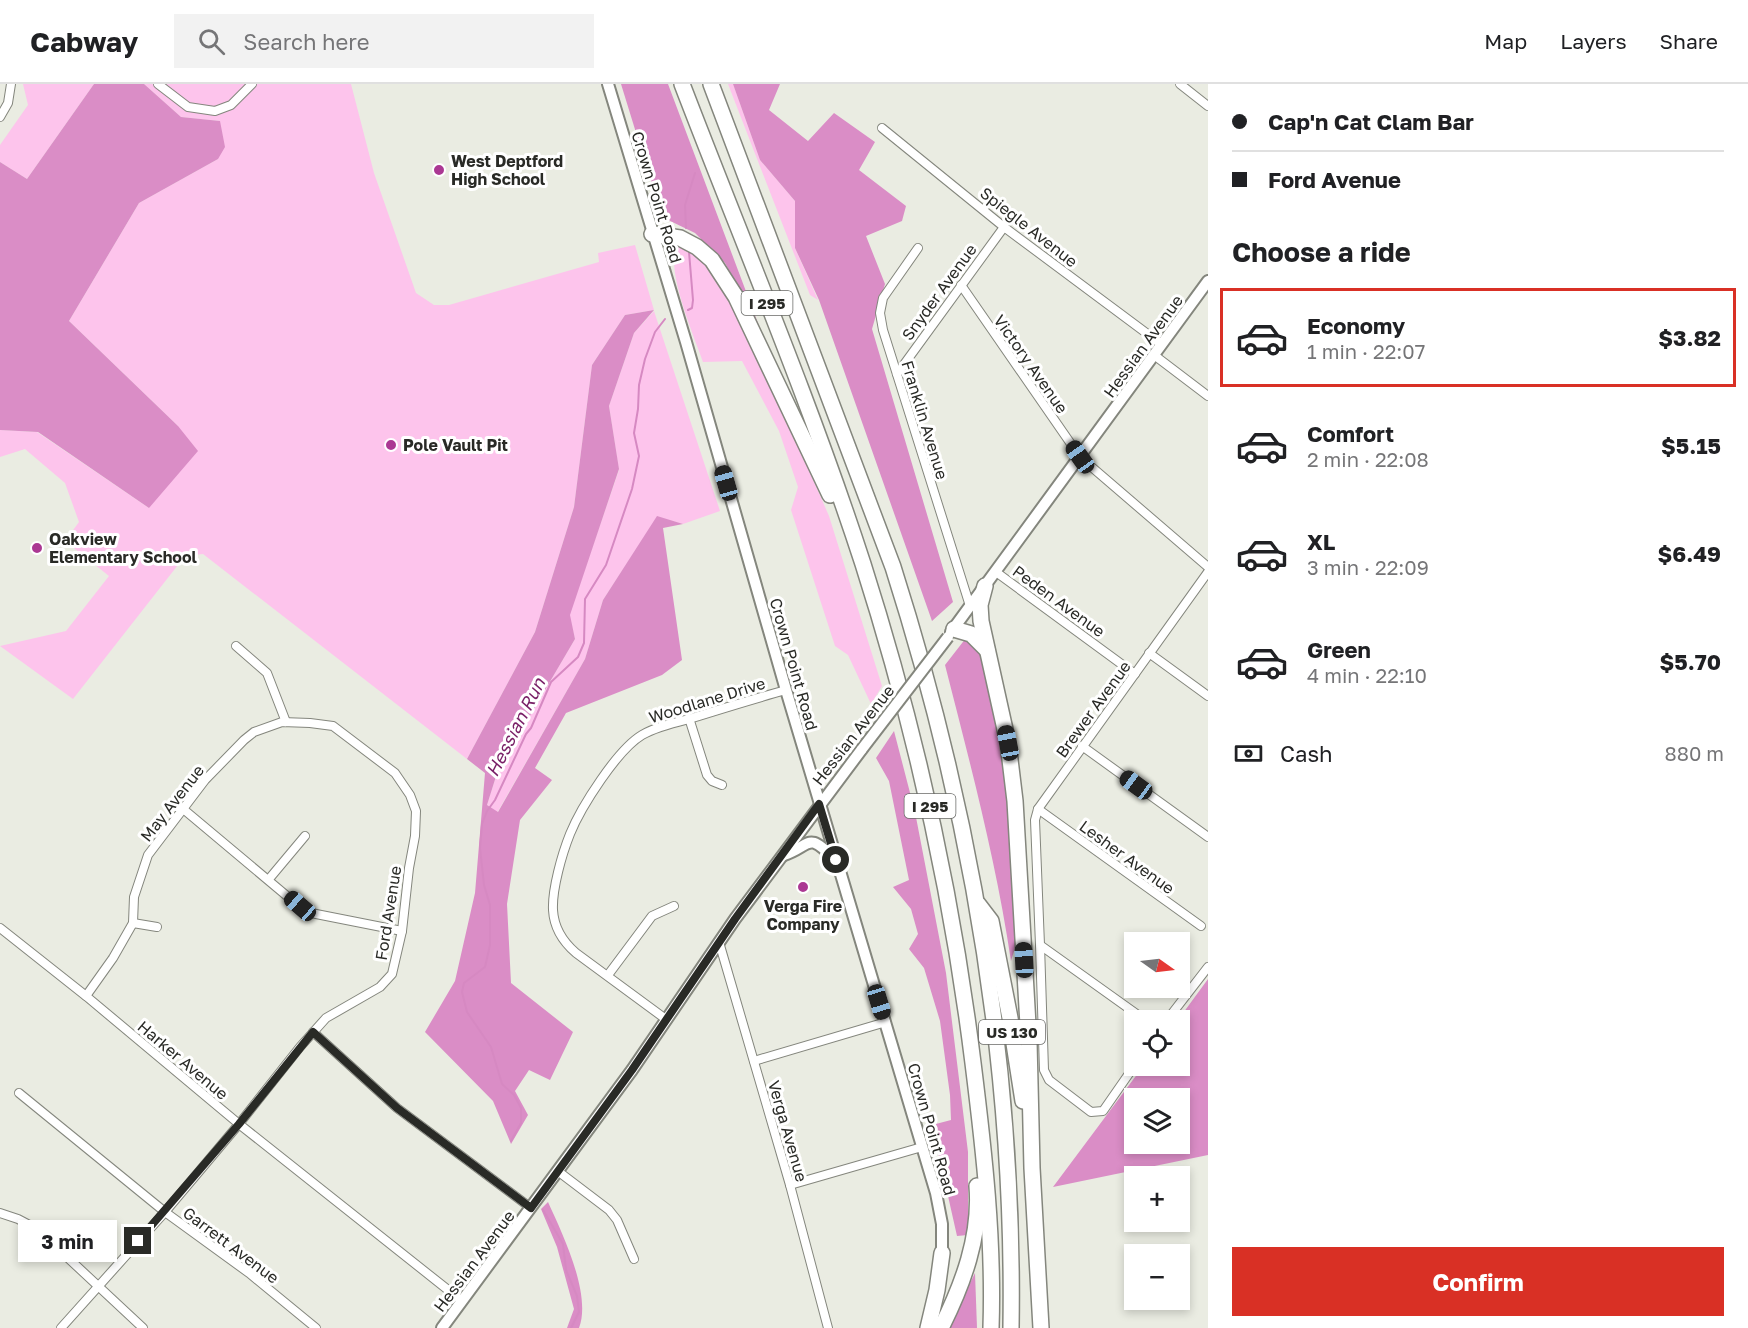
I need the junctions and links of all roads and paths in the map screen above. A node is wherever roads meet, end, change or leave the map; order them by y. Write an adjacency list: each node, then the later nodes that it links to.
1 (11, 84): 9 (street)
2 (158, 84): 3 (street)
3 (252, 84)
4 (608, 84): 12 (main road, Crown Point Road)
5 (682, 84): 21 (highway, I 295)
6 (711, 84): 46 (highway, I 295)
7 (1180, 84): 8 (street)
8 (1208, 106)
9 (0, 117)
10 (882, 128): 11 (street, Spiegle Avenue)
11 (1004, 227): 15 (street, Snyder Avenue); 16 (street, Spiegle Avenue)
12 (652, 234): 21 (highway); 32 (main road, Crown Point Road)
13 (918, 248): 18 (street, Franklin Avenue)
14 (1208, 281): 16 (main road, Hessian Avenue)
15 (961, 285): 18 (street, Snyder Avenue); 20 (street, Victory Avenue)
16 (1161, 344): 17 (main road, Hessian Avenue)
17 (1154, 356): 19 (street); 20 (main road, Hessian Avenue)
18 (897, 374): 26 (street, Franklin Avenue)
19 (1208, 396)
20 (1080, 457): 22 (street, Victory Avenue); 23 (main road, Hessian Avenue)
21 (849, 523): 66 (highway, I 295)
22 (1208, 567)
23 (996, 572): 25 (main road, Hessian Avenue); 31 (street, Peden Avenue)
24 (1208, 572): 30 (street, Brewer Avenue)
25 (985, 586): 26 (main road, Hessian Avenue); 29 (highway)
26 (970, 606): 27 (main road, Hessian Avenue)
27 (951, 633): 29 (highway); 38 (main road, Hessian Avenue, bridge)
28 (236, 646): 35 (street)
29 (987, 650): 69 (highway)
30 (1149, 653): 31 (street, Brewer Avenue); 33 (street)
31 (1135, 674): 36 (street, Brewer Avenue)
32 (786, 690): 34 (street, Woodlane Drive); 38 (main road, Crown Point Road)
33 (1208, 696)
34 (689, 718): 37 (street); 56 (street, Woodlane Drive)
35 (286, 722): 39 (street, May Avenue); 52 (street, Ford Avenue)
36 (1082, 746): 40 (street, Brewer Avenue); 42 (street)
37 (722, 785)
38 (819, 804): 43 (main road, Hessian Avenue); 44 (main road, Crown Point Road)
39 (182, 808): 45 (street); 48 (street, May Avenue)
40 (1038, 809): 49 (street, Lesher Avenue); 54 (street, Brewer Avenue)
41 (305, 836): 45 (street)
42 (1208, 837)
43 (781, 856): 44 (main road); 53 (main road, Hessian Avenue)
44 (836, 860): 61 (main road, Crown Point Road)
45 (269, 879): 52 (street)
46 (976, 902): 69 (highway, US 130); 87 (highway, I 295)
47 (674, 906): 56 (street)
48 (133, 923): 50 (street); 57 (street, May Avenue)
49 (1201, 926)
50 (157, 927)
51 (0, 928): 57 (street, Harker Avenue)
52 (402, 931): 62 (street, Ford Avenue)
53 (719, 942): 60 (main road, Hessian Avenue); 63 (street, Verga Avenue)
54 (1040, 945): 58 (street); 64 (street, Brewer Avenue)
55 (1208, 967): 59 (street)
56 (608, 975): 60 (street, Woodlane Drive)
57 (86, 996): 67 (street, Harker Avenue)
58 (1131, 1010)
59 (1175, 1010)
60 (667, 1020): 70 (main road, Hessian Avenue)
61 (886, 1022): 63 (street); 68 (main road, Crown Point Road)
62 (313, 1032): 67 (street, Ford Avenue); 72 (street)
63 (754, 1061): 71 (street, Verga Avenue)
64 (1127, 1076)
65 (19, 1093): 73 (street, Garrett Avenue)
66 (978, 1097): 85 (highway); 86 (highway, I 295)
67 (239, 1124): 73 (street, Ford Avenue); 78 (street, Harker Avenue)
68 (922, 1147): 71 (street); 75 (main road, Crown Point Road)
69 (1032, 1168): 88 (highway, US 130)
70 (559, 1172): 72 (main road, Hessian Avenue); 76 (street)
71 (790, 1185): 83 (street, Verga Avenue)
72 (531, 1208): 78 (main road, Hessian Avenue)
73 (165, 1212): 77 (street, Ford Avenue); 81 (street, Garrett Avenue)
74 (0, 1213): 77 (street)
75 (942, 1253): 84 (highway)
76 (634, 1259)
77 (97, 1285): 79 (street, Ford Avenue); 80 (street)
78 (462, 1301): 82 (main road, Hessian Avenue)
79 (61, 1328)
80 (143, 1328)
81 (316, 1328)
82 (442, 1328)
83 (828, 1328)
84 (928, 1328)
85 (941, 1328)
86 (992, 1328)
87 (1011, 1328)
88 (1041, 1328)

